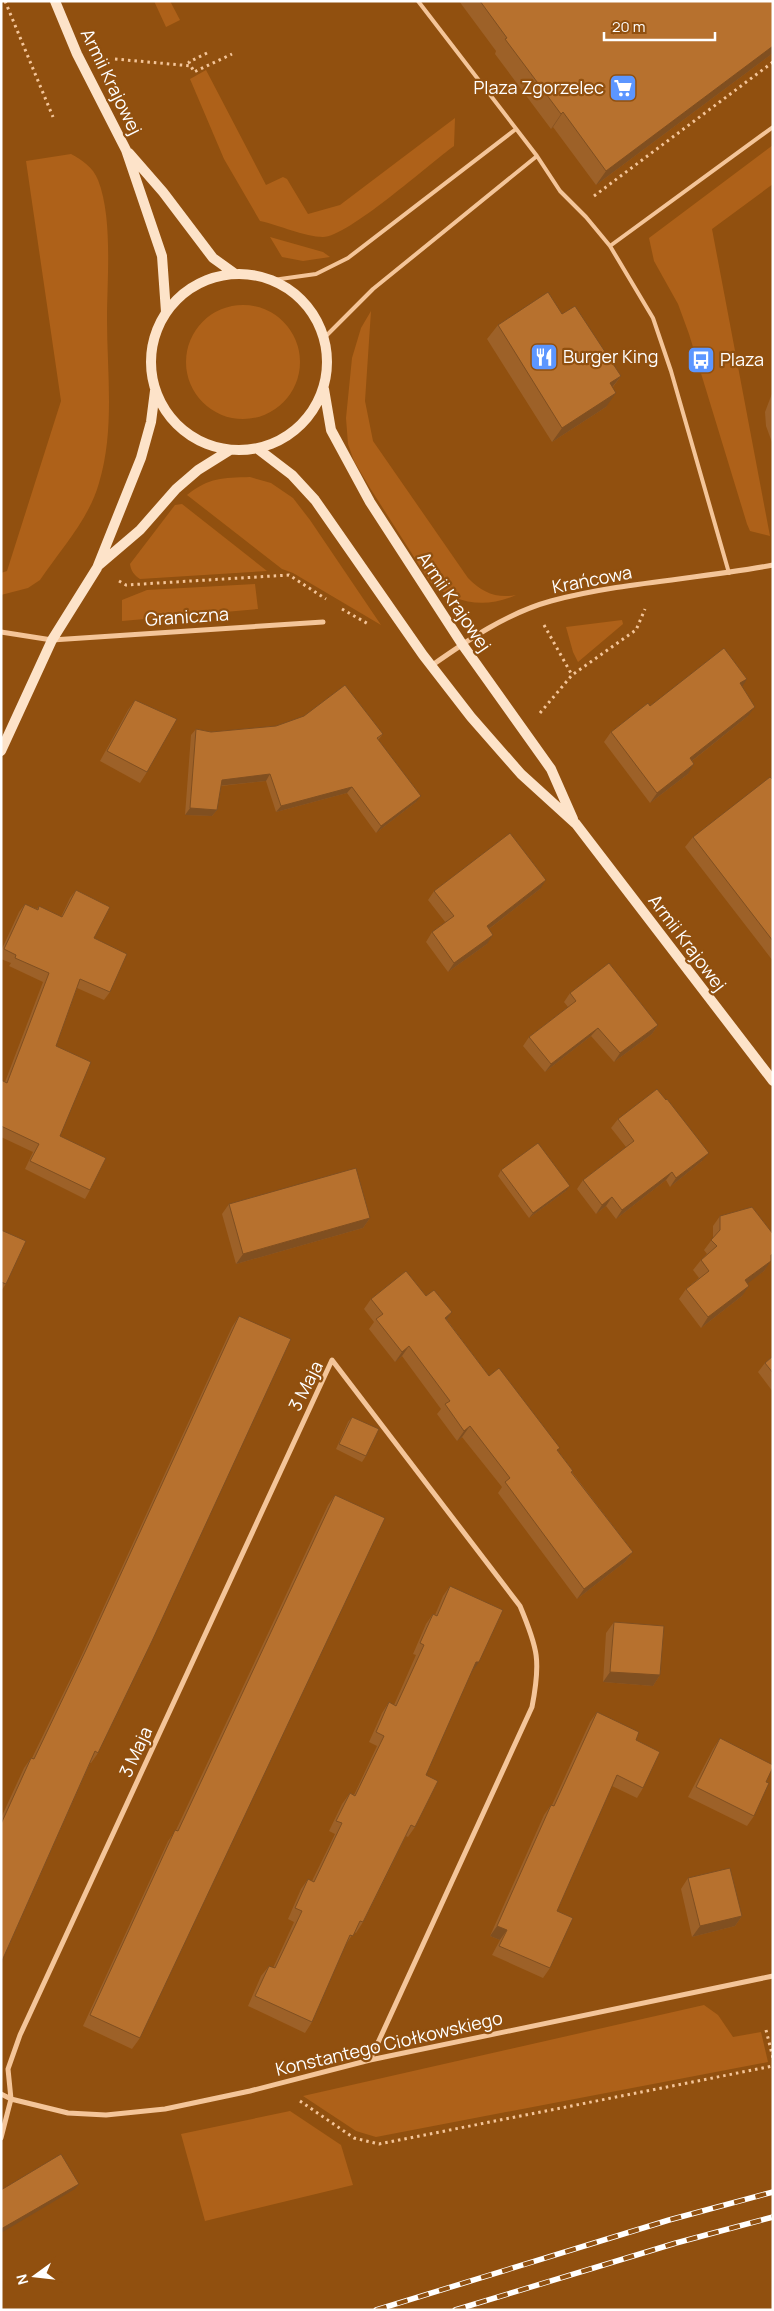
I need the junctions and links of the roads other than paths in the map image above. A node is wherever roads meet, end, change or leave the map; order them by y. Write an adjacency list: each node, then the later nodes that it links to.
1 (55, 1): 5 (main road, Armii Krajowej)
2 (418, 1): 4 (lane)
3 (773, 127): 7 (lane)
4 (516, 129): 6 (lane); 9 (lane)
5 (126, 150): 8 (main road, Armii Krajowej); 10 (main road, Armii Krajowej)
6 (537, 156): 7 (lane); 11 (lane)
7 (610, 246): 18 (lane)
8 (234, 273): 9 (main road); 10 (main road)
9 (273, 280): 11 (main road)
10 (166, 312): 12 (main road)
11 (324, 338): 13 (main road)
12 (156, 389): 15 (main road); 17 (main road)
13 (324, 389): 14 (main road); 22 (main road, Armii Krajowej)
14 (258, 449): 15 (main road); 23 (main road, Armii Krajowej)
15 (230, 450): 17 (main road)
16 (773, 565): 18 (street, Krańcowa)
17 (97, 568): 21 (main road)
18 (729, 573): 22 (street, Krańcowa)
19 (323, 622): 21 (street, Graniczna)
20 (1, 632): 21 (street, Graniczna)
21 (52, 640): 24 (main road)
22 (462, 644): 23 (street, Krańcowa); 25 (main road, Armii Krajowej)
23 (431, 666): 25 (main road, Armii Krajowej)
24 (1, 751)
25 (576, 824): 26 (main road, Armii Krajowej)
26 (773, 1081)
27 (773, 1976): 28 (street, Konstantego Ciołkowskiego)
28 (370, 2060): 30 (street, Konstantego Ciołkowskiego); 30 (street, 3 Maja)
29 (1, 2094): 30 (street, Konstantego Ciołkowskiego)
30 (11, 2099): 31 (street)
31 (1, 2138)

